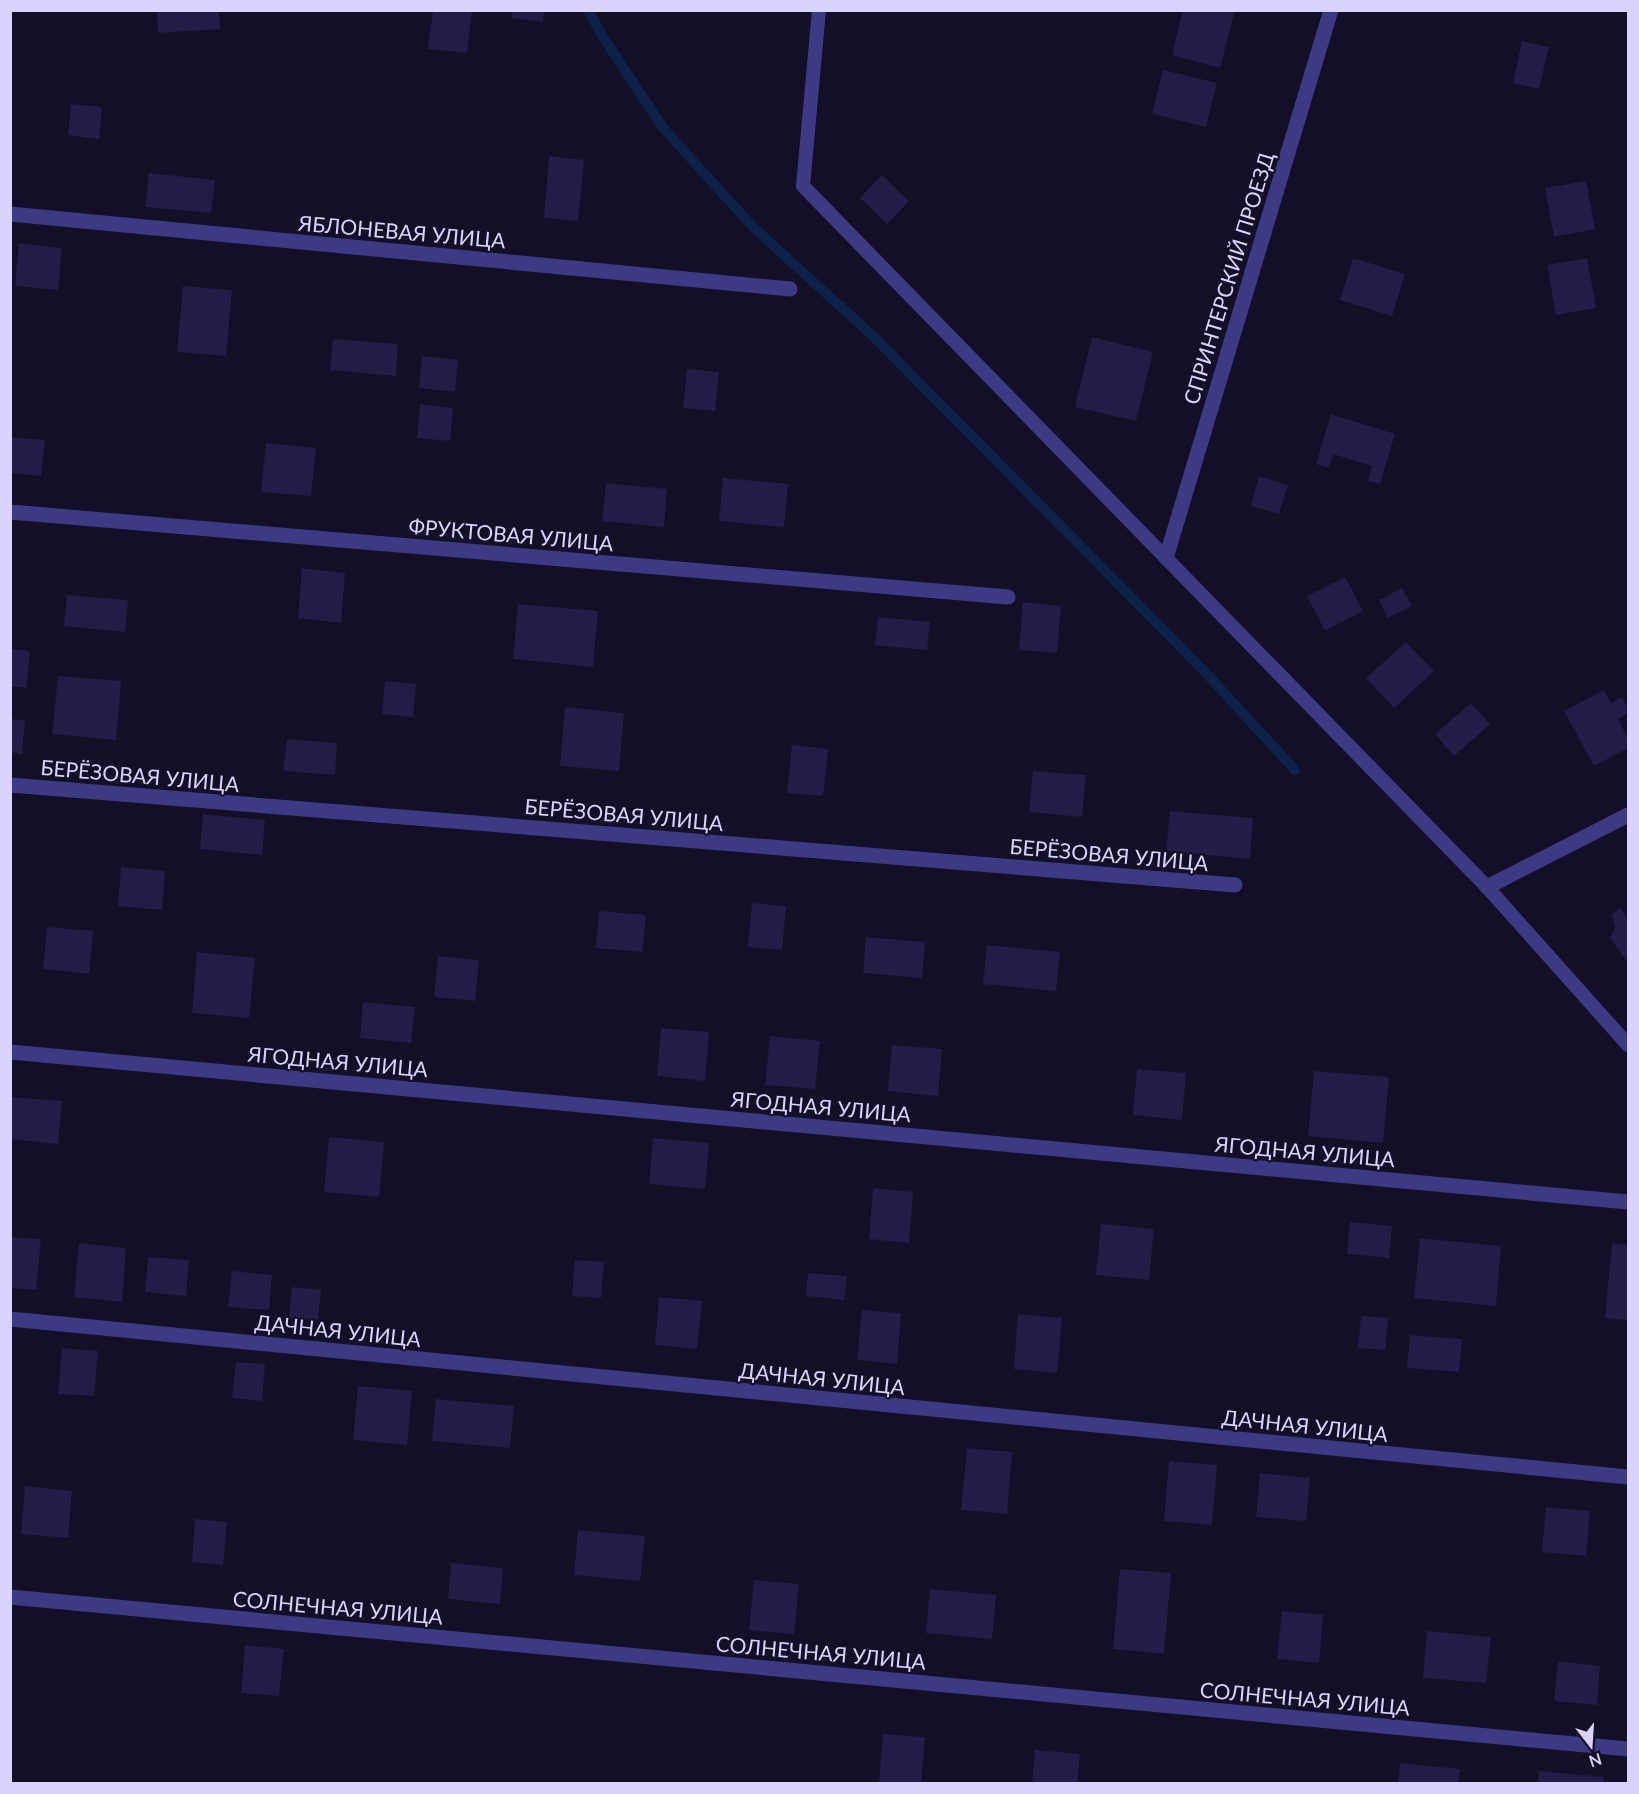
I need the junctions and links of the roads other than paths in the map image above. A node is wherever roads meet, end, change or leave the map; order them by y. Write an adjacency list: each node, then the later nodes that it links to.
1 (819, 10): 6 (lane)
2 (1331, 10): 6 (street, СПРИНТЕРСКИЙ ПРОЕЗД)
3 (10, 214): 4 (street, ЯБЛОНЕВАЯ УЛИЦА)
4 (790, 289)
5 (10, 512): 7 (street, ФРУКТОВАЯ УЛИЦА)
6 (1166, 558): 11 (lane)
7 (1008, 597)
8 (10, 785): 10 (street, БЕРЁЗОВАЯ УЛИЦА)
9 (1629, 815): 11 (street)
10 (1235, 885)
11 (1487, 887): 12 (lane)
12 (1629, 1045)
13 (10, 1052): 14 (street, ЯГОДНАЯ УЛИЦА)
14 (1629, 1202)
15 (10, 1319): 16 (street, ДАЧНАЯ УЛИЦА)
16 (1629, 1478)
17 (10, 1597): 18 (street, СОЛНЕЧНАЯ УЛИЦА)
18 (1629, 1749)

